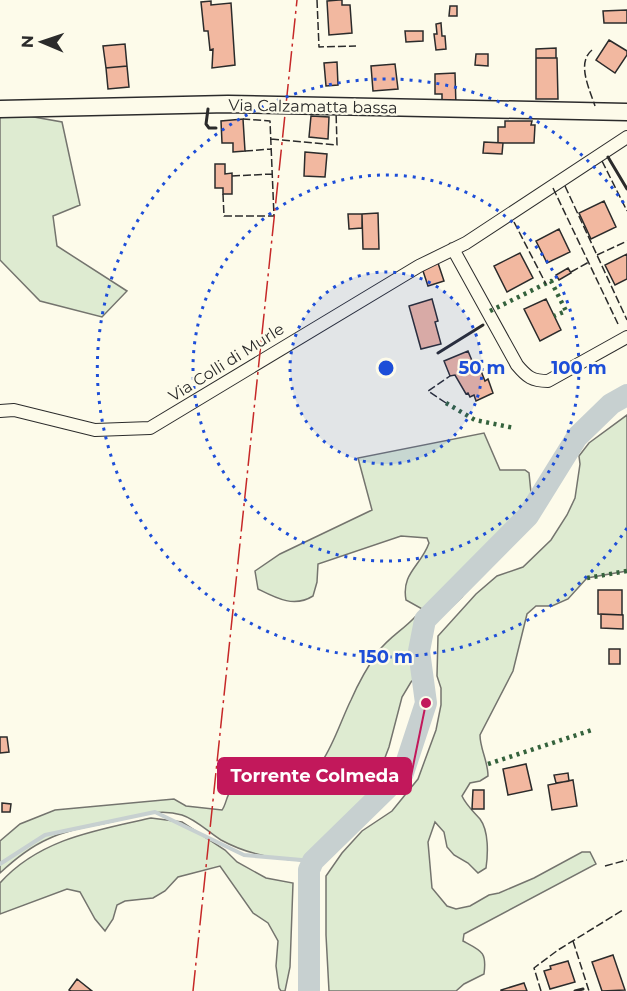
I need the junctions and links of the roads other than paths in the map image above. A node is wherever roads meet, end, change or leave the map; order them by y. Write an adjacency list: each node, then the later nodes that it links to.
1 (0, 109): 2 (street, Via Calzamatta bassa)
2 (627, 112)
3 (627, 137): 4 (street, Via Colli di Murle)
4 (453, 249): 5 (street); 6 (street, Via Colli di Murle)
5 (627, 337)
6 (0, 411)

